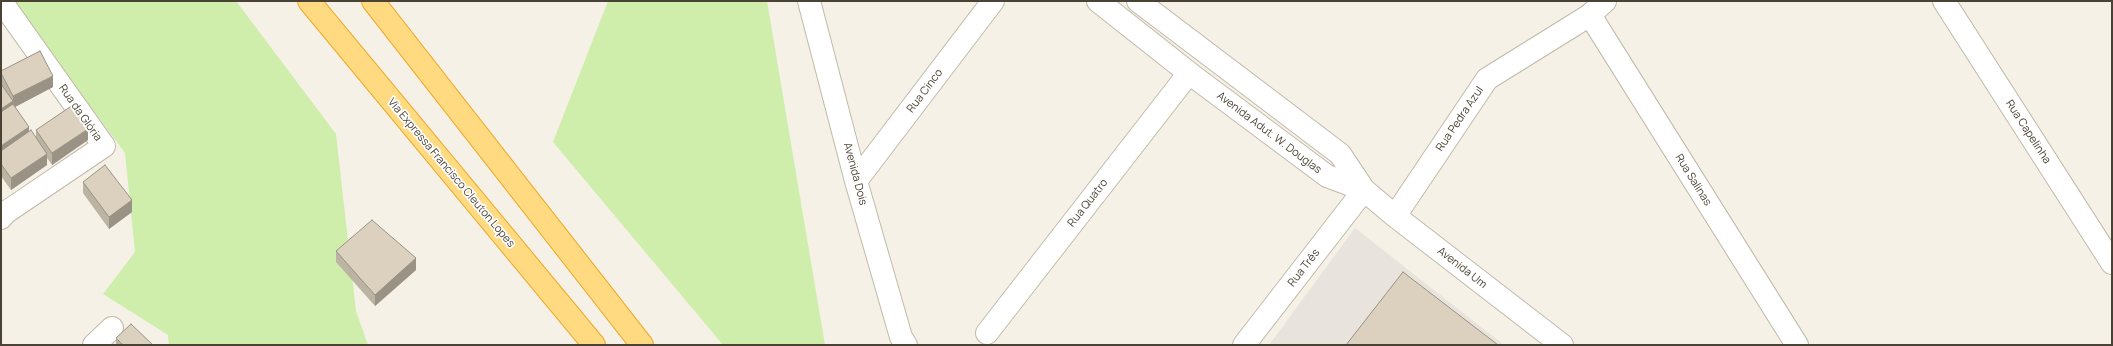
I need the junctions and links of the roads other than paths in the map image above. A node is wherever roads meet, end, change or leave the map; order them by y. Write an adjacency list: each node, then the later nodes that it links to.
1 (1, 1): 13 (street, Rua da Glória)
2 (309, 1): 19 (highway, Via Expressa Francisco Cleuton Lopes)
3 (373, 1): 20 (highway)
4 (809, 1): 11 (street, Avenida Dois)
5 (993, 1): 11 (street, Rua Cinco)
6 (1098, 1): 10 (street, Avenida Adut. W. Douglas)
7 (1138, 1): 12 (street)
8 (1944, 1): 15 (street, Rua Capelinha)
9 (1597, 8): 14 (street, Rua Pedra Azul); 24 (street, Rua Salinas)
10 (1189, 73): 12 (street, Avenida Adut. W. Douglas); 17 (street, Rua Quatro)
11 (856, 181): 21 (street, Avenida Dois)
12 (1364, 190): 14 (street, Avenida Um); 22 (street, Rua Três)
13 (2, 212)
14 (1395, 216): 23 (street, Avenida Um)
15 (2112, 263)
16 (112, 328): 18 (street)
17 (986, 333)
18 (94, 345)
19 (594, 345)
20 (642, 345)
21 (906, 345)
22 (1244, 345)
23 (1562, 345)
24 (1797, 345)

